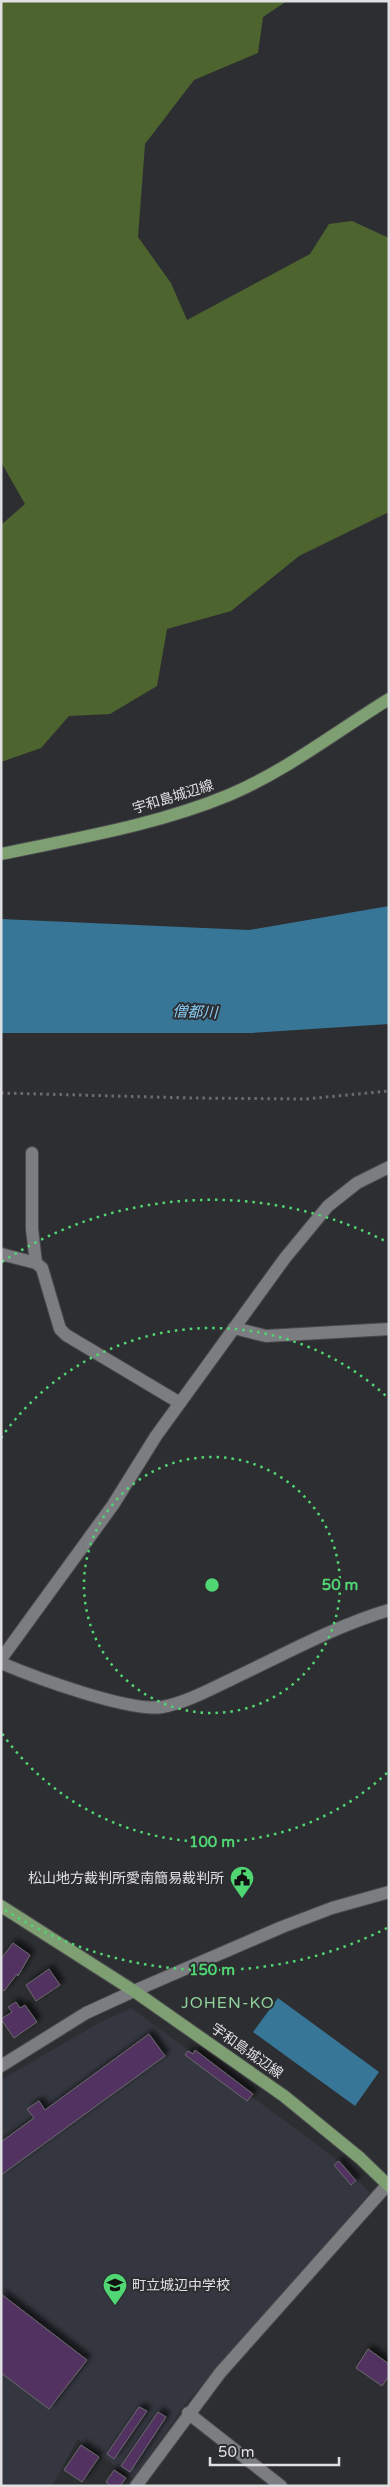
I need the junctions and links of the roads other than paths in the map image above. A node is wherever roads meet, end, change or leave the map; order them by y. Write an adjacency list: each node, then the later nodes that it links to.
1 (389, 699): 2 (main road, 宇和島城辺線)
2 (1, 854)
3 (32, 1153): 6 (street)
4 (389, 1167): 7 (street)
5 (1, 1254): 6 (street)
6 (36, 1263): 9 (street)
7 (234, 1328): 8 (street); 9 (street)
8 (389, 1329)
9 (180, 1403): 11 (street)
10 (389, 1610): 11 (street)
11 (1, 1661)
12 (389, 1892): 14 (street)
13 (1, 1906): 14 (main road, 宇和島城辺線)
14 (134, 1991): 15 (street); 16 (main road, 宇和島城辺線)
15 (1, 2066)
16 (388, 2185): 17 (street)
17 (188, 2413): 18 (street); 19 (street)
18 (136, 2486)
19 (280, 2486)

